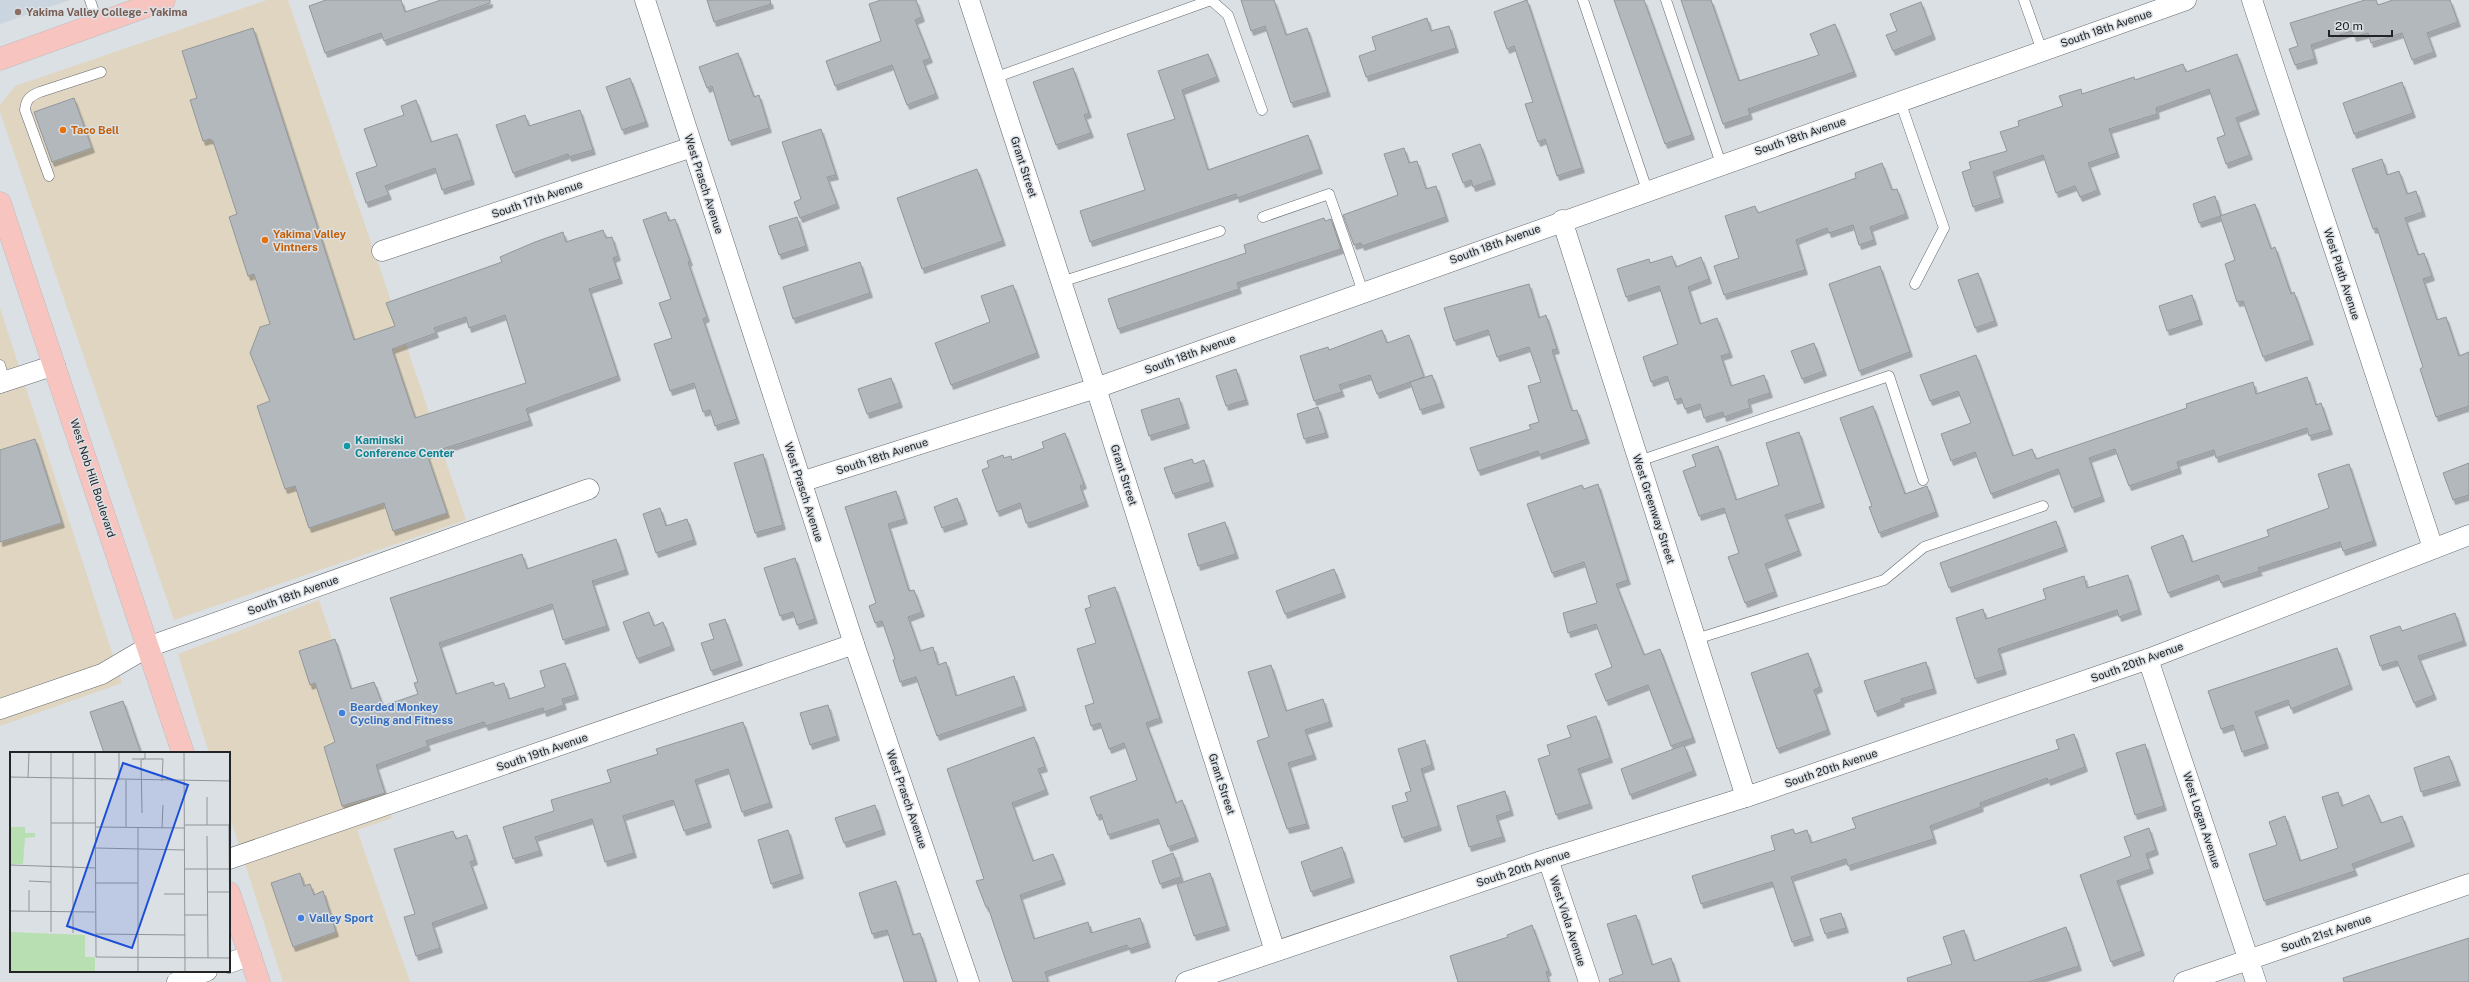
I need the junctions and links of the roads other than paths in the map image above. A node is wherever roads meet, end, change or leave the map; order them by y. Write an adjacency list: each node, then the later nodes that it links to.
1 (90, 0): 10 (lane)
2 (164, 0): 10 (main road)
3 (645, 0): 17 (street, West Prasch Avenue)
4 (969, 0): 14 (street, Grant Street)
5 (1584, 0): 20 (lane)
6 (1666, 0): 18 (lane)
7 (2024, 0): 11 (lane)
8 (2186, 0): 11 (street, South 18th Avenue)
9 (2252, 0): 38 (street, West Plath Avenue)
10 (98, 24): 12 (main road)
11 (2042, 51): 15 (street, South 18th Avenue)
12 (0, 59)
13 (101, 72): 19 (lane)
14 (994, 78): 16 (lane); 26 (street, Grant Street)
15 (1900, 101): 18 (street, South 18th Avenue); 27 (lane)
16 (1262, 110)
17 (692, 146): 25 (street, South 17th Avenue); 34 (street, West Prasch Avenue)
18 (1721, 164): 20 (street, South 18th Avenue)
19 (48, 176)
20 (1647, 190): 23 (street, South 18th Avenue)
21 (1, 203): 29 (main road, West Nob Hill Boulevard)
22 (1263, 217): 28 (lane)
23 (1562, 220): 28 (street, South 18th Avenue); 32 (street, West Greenway Street)
24 (1220, 231): 26 (lane)
25 (382, 251)
26 (1062, 282): 31 (street, Grant Street)
27 (1915, 284)
28 (1363, 292): 31 (street, South 18th Avenue)
29 (55, 365): 30 (street); 41 (main road, West Nob Hill Boulevard)
30 (2, 377)
31 (1096, 388): 34 (street, South 18th Avenue); 50 (street, Grant Street)
32 (1639, 461): 33 (lane); 39 (street, West Greenway Street)
33 (1923, 480)
34 (801, 482): 40 (street, West Prasch Avenue)
35 (589, 490): 41 (street, South 18th Avenue)
36 (2043, 506): 39 (lane)
37 (2469, 536): 38 (street, South 20th Avenue)
38 (2433, 548): 42 (street, South 20th Avenue)
39 (1696, 639): 45 (street, West Greenway Street)
40 (854, 644): 46 (street, South 19th Avenue); 57 (street, West Prasch Avenue)
41 (148, 646): 43 (street, South 18th Avenue); 44 (main road, West Nob Hill Boulevard)
42 (2148, 659): 45 (street, South 20th Avenue); 52 (street, West Logan Avenue)
43 (0, 709)
44 (183, 752)
45 (1746, 797): 47 (street, South 20th Avenue)
46 (230, 859)
47 (1548, 859): 50 (street, South 20th Avenue); 59 (street, West Viola Avenue)
48 (2469, 884): 52 (street, South 21st Avenue)
49 (230, 896): 51 (main road)
50 (1275, 951): 58 (street, South 20th Avenue)
51 (251, 956): 53 (street); 56 (main road)
52 (2248, 960): 60 (street, South 21st Avenue); 61 (street, West Logan Avenue)
53 (230, 963)
54 (204, 972): 55 (street)
55 (177, 982)
56 (259, 982)
57 (968, 982)
58 (1186, 982)
59 (1589, 982)
60 (2184, 982)
61 (2256, 982)

